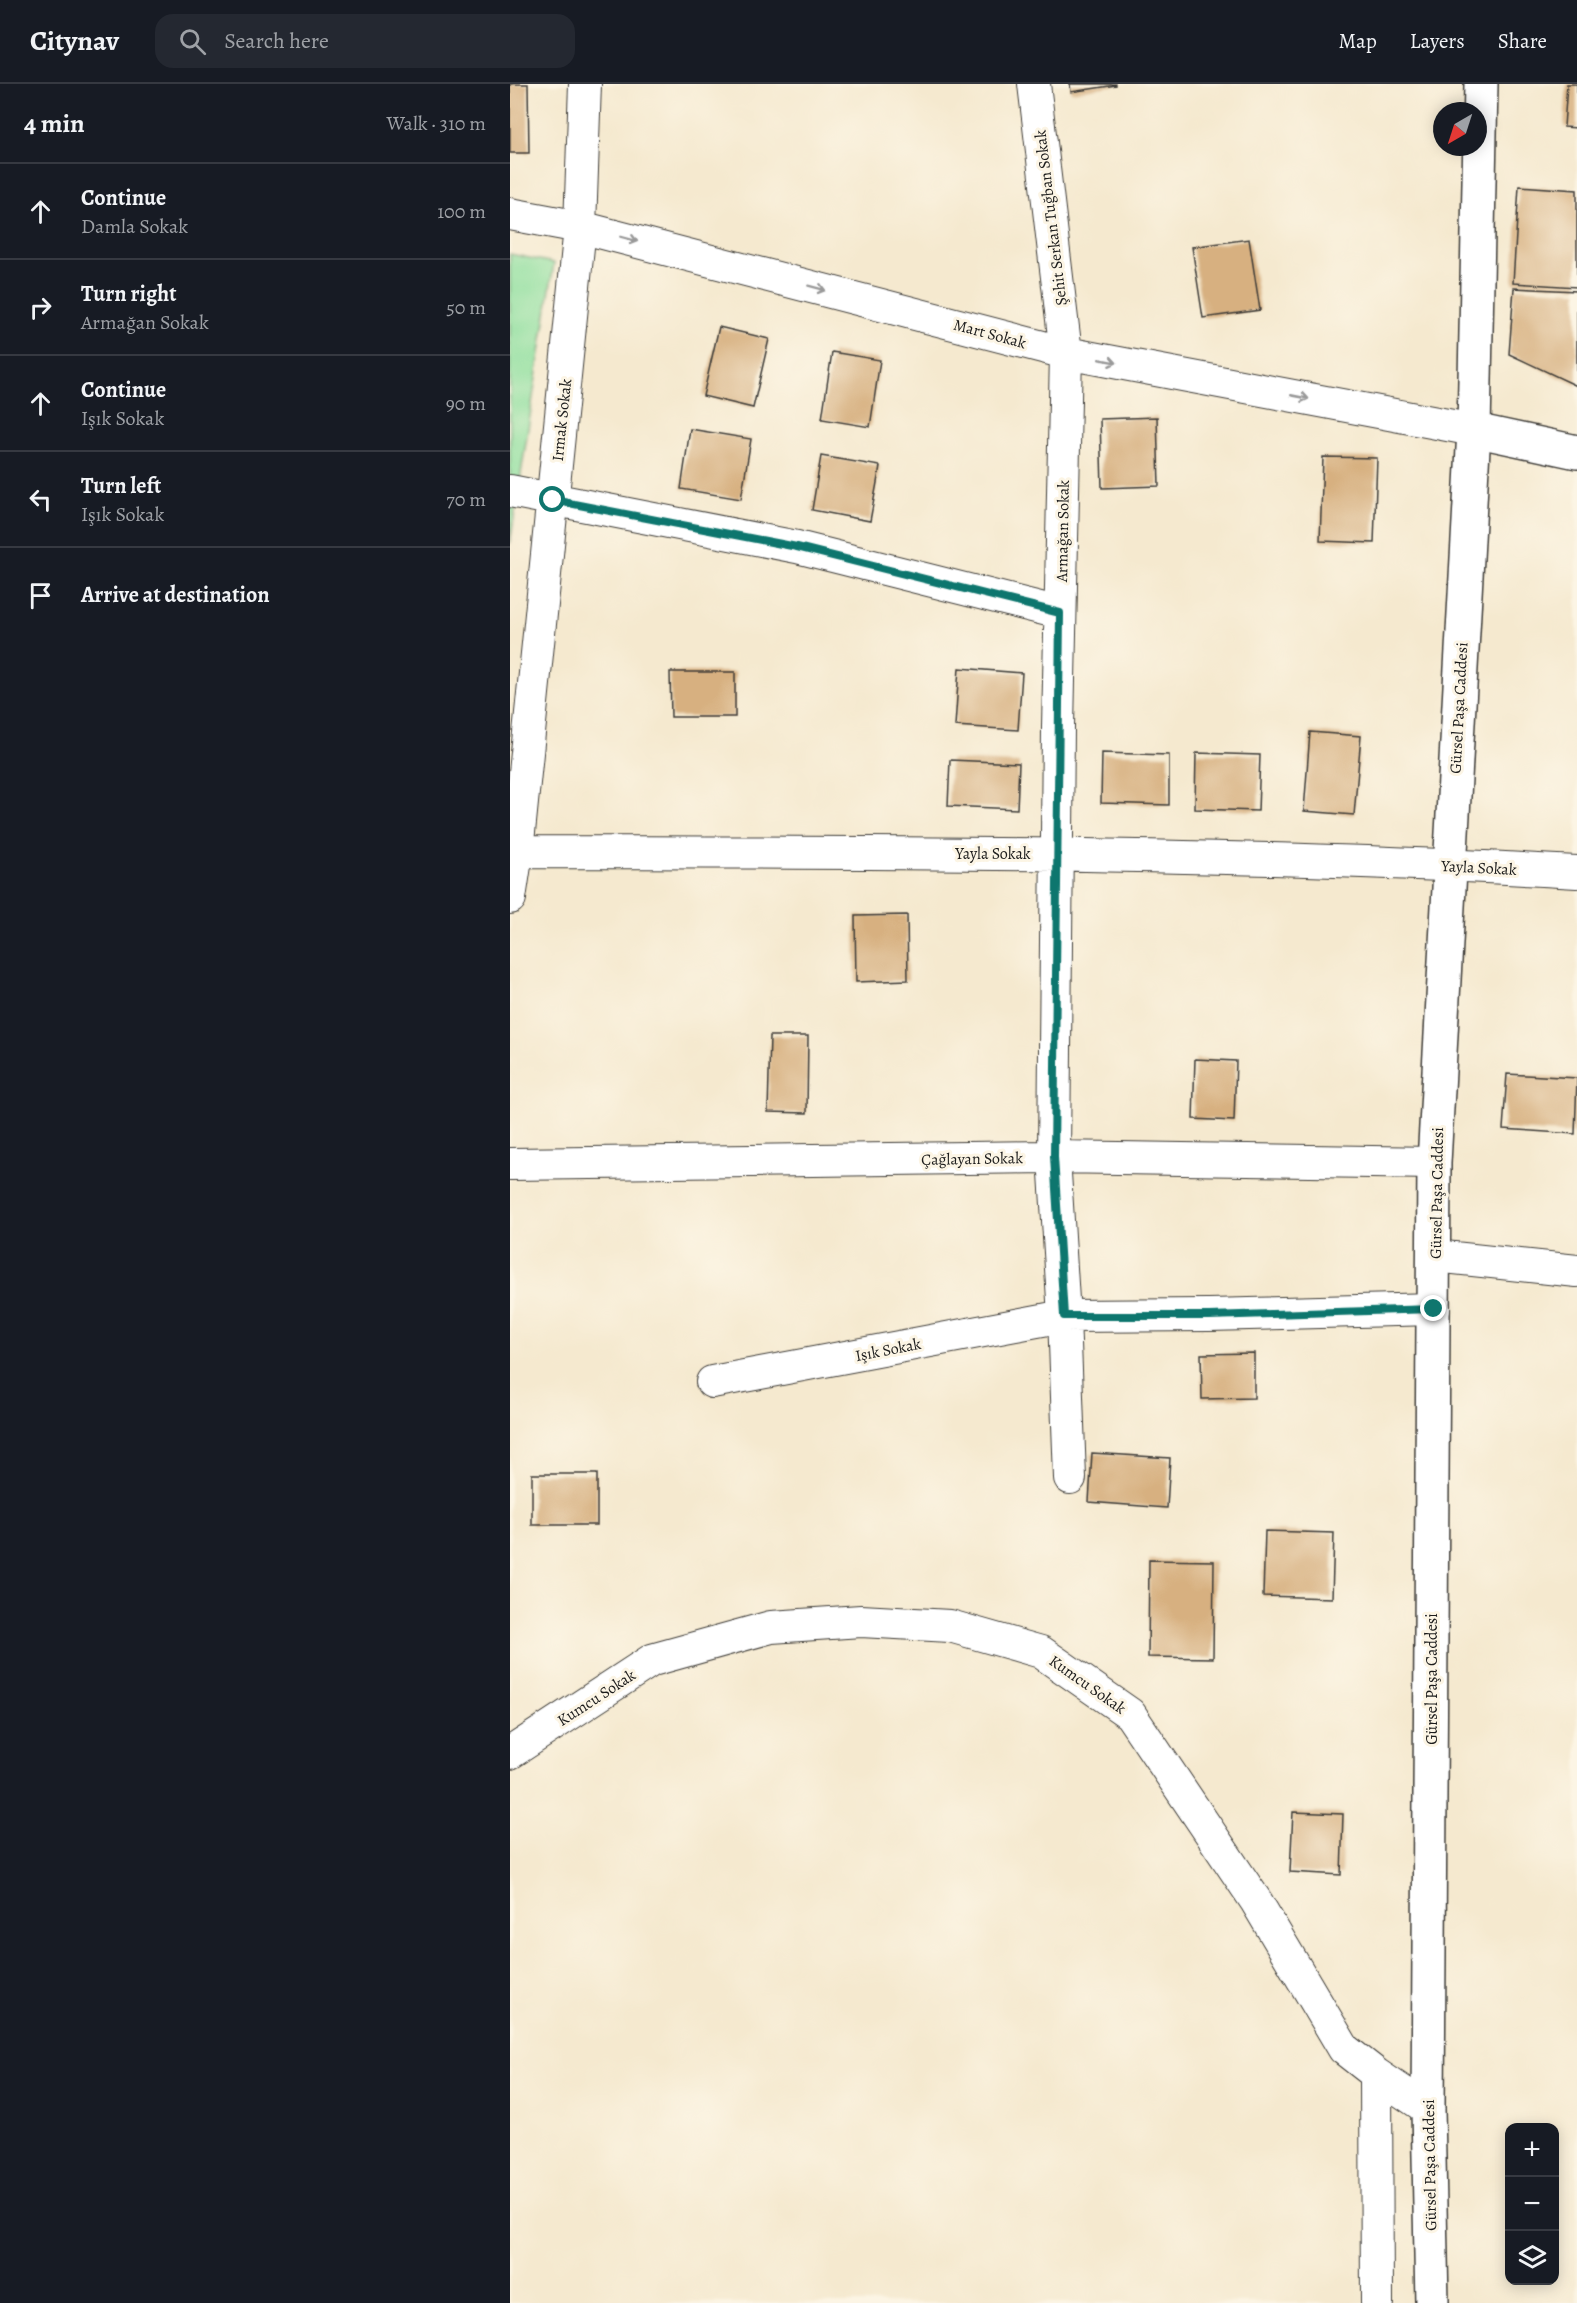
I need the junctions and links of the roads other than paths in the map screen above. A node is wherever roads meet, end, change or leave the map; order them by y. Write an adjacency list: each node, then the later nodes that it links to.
1 (585, 84): 5 (street, Irmak Sokak)
2 (1034, 84): 6 (street, Şehit Serkan Tuğban Sokak)
3 (1481, 84): 7 (main road, Gürsel Paşa Caddesi)
4 (510, 214): 5 (street, Mart Sokak)
5 (580, 227): 6 (street, Mart Sokak, one-way to 6); 10 (street, Irmak Sokak)
6 (1066, 353): 7 (street, Mart Sokak, one-way to 7); 11 (street, Armağan Sokak)
7 (1474, 430): 8 (main road); 14 (main road, Gürsel Paşa Caddesi)
8 (1577, 452)
9 (510, 491): 10 (street)
10 (553, 500): 11 (street); 12 (street, Irmak Sokak)
11 (1060, 613): 13 (street, Armağan Sokak)
12 (517, 852): 13 (street, Yayla Sokak); 16 (street, Irmak Sokak)
13 (1057, 854): 14 (street, Yayla Sokak); 17 (street)
14 (1449, 865): 15 (street, Yayla Sokak); 18 (main road, Gürsel Paşa Caddesi)
15 (1577, 872)
16 (510, 898)
17 (1054, 1157): 18 (street, Çağlayan Sokak); 19 (street, Çağlayan Sokak); 23 (street)
18 (1434, 1163): 20 (main road, Gürsel Paşa Caddesi)
19 (510, 1164)
20 (1435, 1256): 21 (street); 22 (main road, Gürsel Paşa Caddesi)
21 (1577, 1271)
22 (1434, 1309): 23 (street, Işık Sokak); 28 (main road, Gürsel Paşa Caddesi)
23 (1064, 1316): 24 (street, Işık Sokak); 25 (street)
24 (712, 1382)
25 (1070, 1478)
26 (510, 1753): 27 (street, Kumcu Sokak)
27 (1376, 2074): 28 (street, Kumcu Sokak); 29 (street)
28 (1428, 2109): 30 (main road, Gürsel Paşa Caddesi)
29 (1377, 2303)
30 (1432, 2303)

